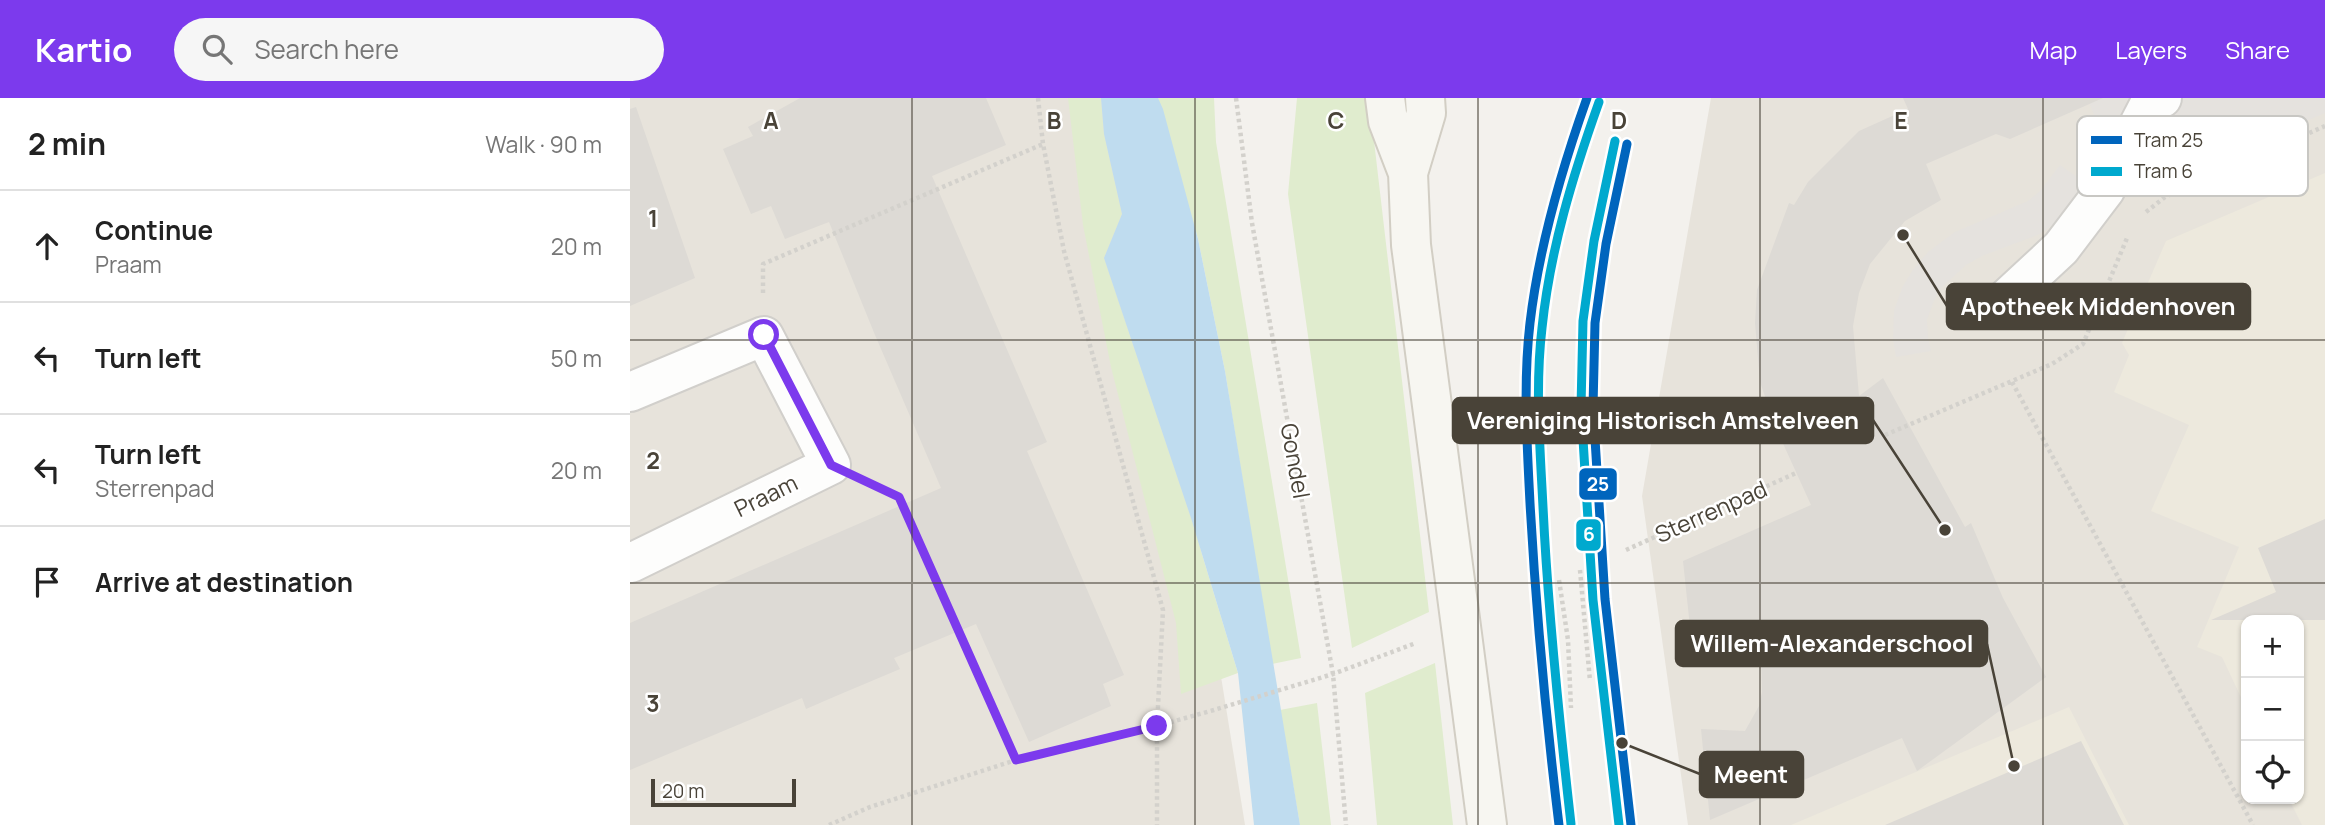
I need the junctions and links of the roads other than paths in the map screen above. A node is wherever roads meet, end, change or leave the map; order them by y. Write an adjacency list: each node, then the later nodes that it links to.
1 (1385, 98): 5 (street)
2 (1425, 98): 5 (street)
3 (2153, 100): 4 (street)
4 (2144, 116)
5 (1408, 173): 10 (street)
6 (2100, 196): 7 (street)
7 (2004, 301)
8 (630, 392): 9 (street, Praam)
9 (630, 561)
10 (1486, 825)

